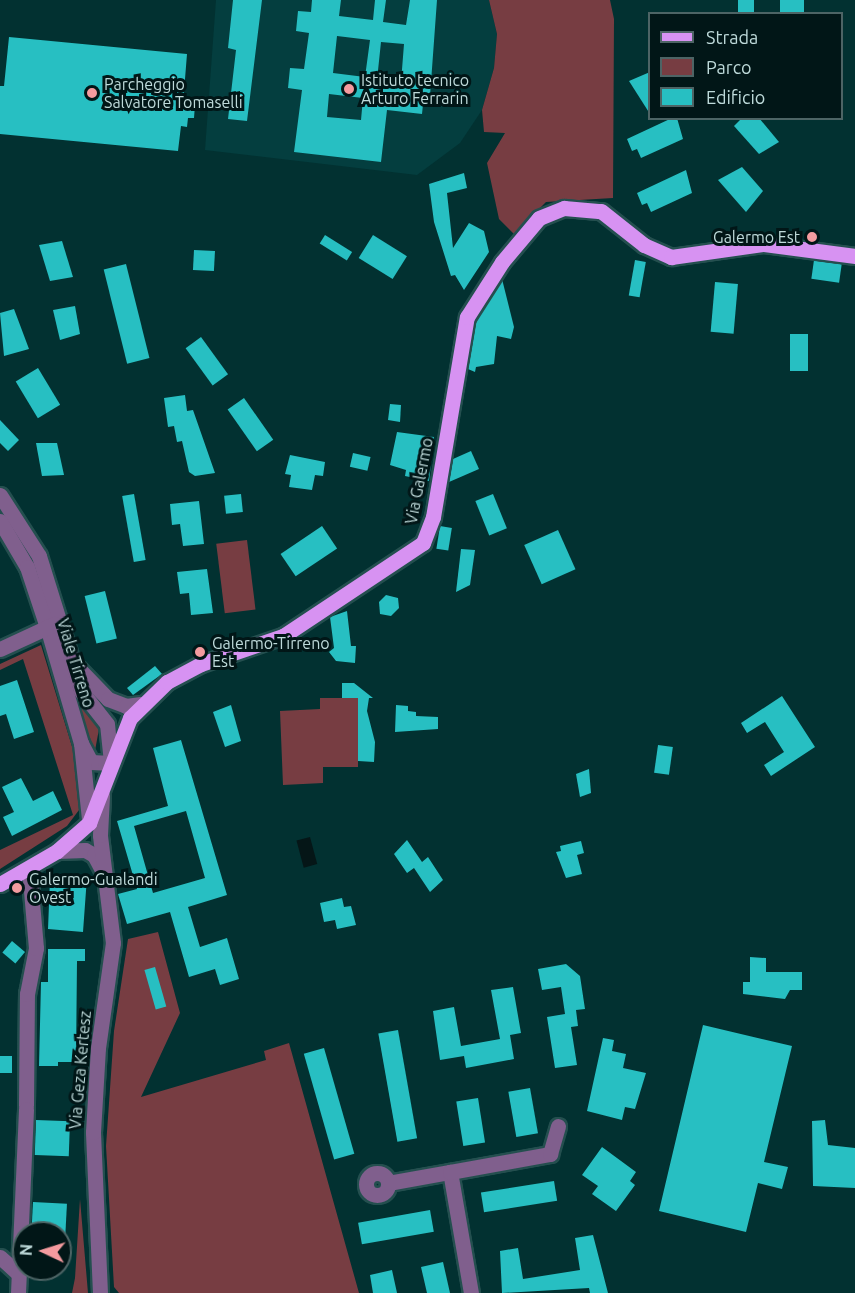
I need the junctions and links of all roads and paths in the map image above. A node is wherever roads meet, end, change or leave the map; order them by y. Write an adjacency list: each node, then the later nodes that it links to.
1 (855, 256): 7 (main road, Via Galermo)
2 (0, 495): 4 (street, Viale Tirreno)
3 (0, 521): 4 (street, Viale Tirreno)
4 (54, 624): 5 (street); 6 (street, Viale Tirreno); 8 (street, Viale Tirreno)
5 (0, 649)
6 (72, 658): 7 (street); 9 (street, Viale Tirreno)
7 (141, 704): 9 (main road, Via Galermo)
8 (81, 742): 9 (street); 11 (street, Viale Tirreno)
9 (111, 763): 10 (main road, Via Galermo)
10 (102, 792): 11 (main road, Via Galermo); 14 (street, Via Geza Kertesz)
11 (89, 823): 12 (main road, Via Galermo)
12 (57, 851): 13 (main road, Via Galermo); 14 (street)
13 (29, 868): 15 (main road, Via Galermo); 19 (street)
14 (103, 873): 22 (street, Via Geza Kertesz)
15 (0, 884)
16 (558, 1126): 17 (street)
17 (450, 1172): 18 (street); 25 (street)
18 (388, 1183)
19 (22, 1221)
20 (0, 1257): 21 (street)
21 (12, 1268)
22 (99, 1271): 23 (street, Via Geza Kertesz); 24 (street)
23 (100, 1293)
24 (107, 1293)
25 (471, 1293)

